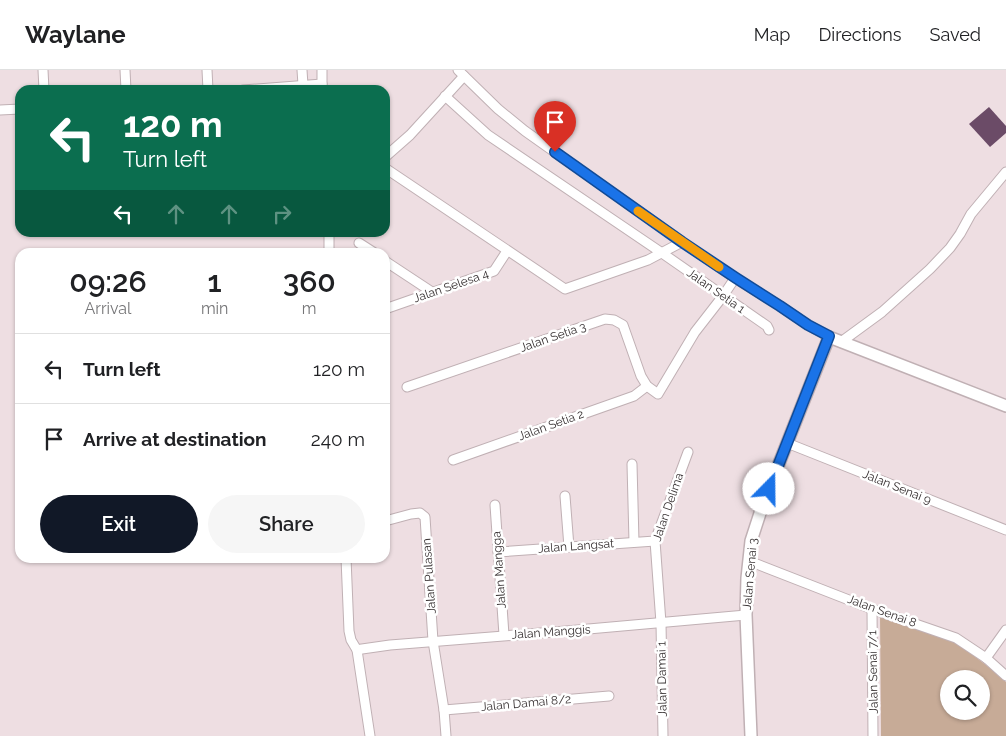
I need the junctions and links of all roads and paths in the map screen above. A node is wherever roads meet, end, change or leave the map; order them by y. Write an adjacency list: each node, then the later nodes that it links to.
1 (43, 70): 7 (street)
2 (125, 70): 8 (street)
3 (207, 70): 9 (street)
4 (302, 70): 10 (street)
5 (322, 70): 11 (street)
6 (461, 73): 12 (street); 18 (street)
7 (44, 85)
8 (126, 85)
9 (208, 85)
10 (303, 85)
11 (322, 85)
12 (445, 96): 15 (street); 22 (street, Jalan Setia 1)
13 (15, 108): 14 (street)
14 (0, 110)
15 (390, 153)
16 (390, 171): 21 (street)
17 (1006, 172): 30 (street)
18 (682, 242): 22 (street); 24 (street)
19 (359, 243): 20 (street)
20 (367, 248)
21 (507, 251): 22 (street); 25 (street, Jalan Selesa 4)
22 (662, 253): 26 (street, Jalan Setia 1)
23 (390, 264): 25 (street)
24 (736, 278): 26 (street); 29 (street)
25 (432, 292): 27 (street, Jalan Selesa 4)
26 (723, 296): 28 (street, Jalan Setia 1); 31 (street)
27 (390, 307)
28 (769, 330)
29 (829, 336): 30 (street); 34 (street, Jalan Senai 3)
30 (841, 342): 33 (street)
31 (647, 386): 32 (street, Jalan Setia 3); 36 (street, Jalan Setia 2)
32 (407, 387)
33 (1006, 406)
34 (788, 443): 41 (street, Jalan Senai 9); 46 (street, Jalan Senai 3)
35 (688, 452): 42 (street, Jalan Delima)
36 (453, 460)
37 (632, 464): 43 (street)
38 (566, 496): 44 (street)
39 (495, 505): 45 (street, Jalan Mangga)
40 (390, 520): 53 (street, Jalan Pulasan)
41 (1006, 530)
42 (655, 541): 43 (street, Jalan Langsat); 50 (street, Jalan Delima)
43 (634, 542): 44 (street, Jalan Langsat)
44 (569, 546): 45 (street, Jalan Langsat)
45 (498, 552): 52 (street, Jalan Mangga)
46 (749, 561): 48 (street, Jalan Senai 8); 49 (street, Jalan Senai 3)
47 (346, 563): 54 (street)
48 (872, 609): 55 (street, Jalan Senai 8); 63 (street, Jalan Senai 7/1)
49 (746, 615): 50 (street, Jalan Manggis); 62 (street, Jalan Senai 3)
50 (661, 623): 52 (street, Jalan Manggis); 61 (street, Jalan Damai 1)
51 (1006, 630): 55 (street)
52 (504, 635): 53 (street, Jalan Manggis)
53 (433, 641): 54 (street, Jalan Manggis); 58 (street)
54 (357, 650): 59 (street)
55 (986, 658): 56 (street, Jalan Senai 8)
56 (1006, 676)
57 (609, 696): 58 (street, Jalan Damai 8/2)
58 (444, 710): 60 (street)
59 (370, 736)
60 (446, 736)
61 (663, 736)
62 (751, 736)
63 (874, 736)

